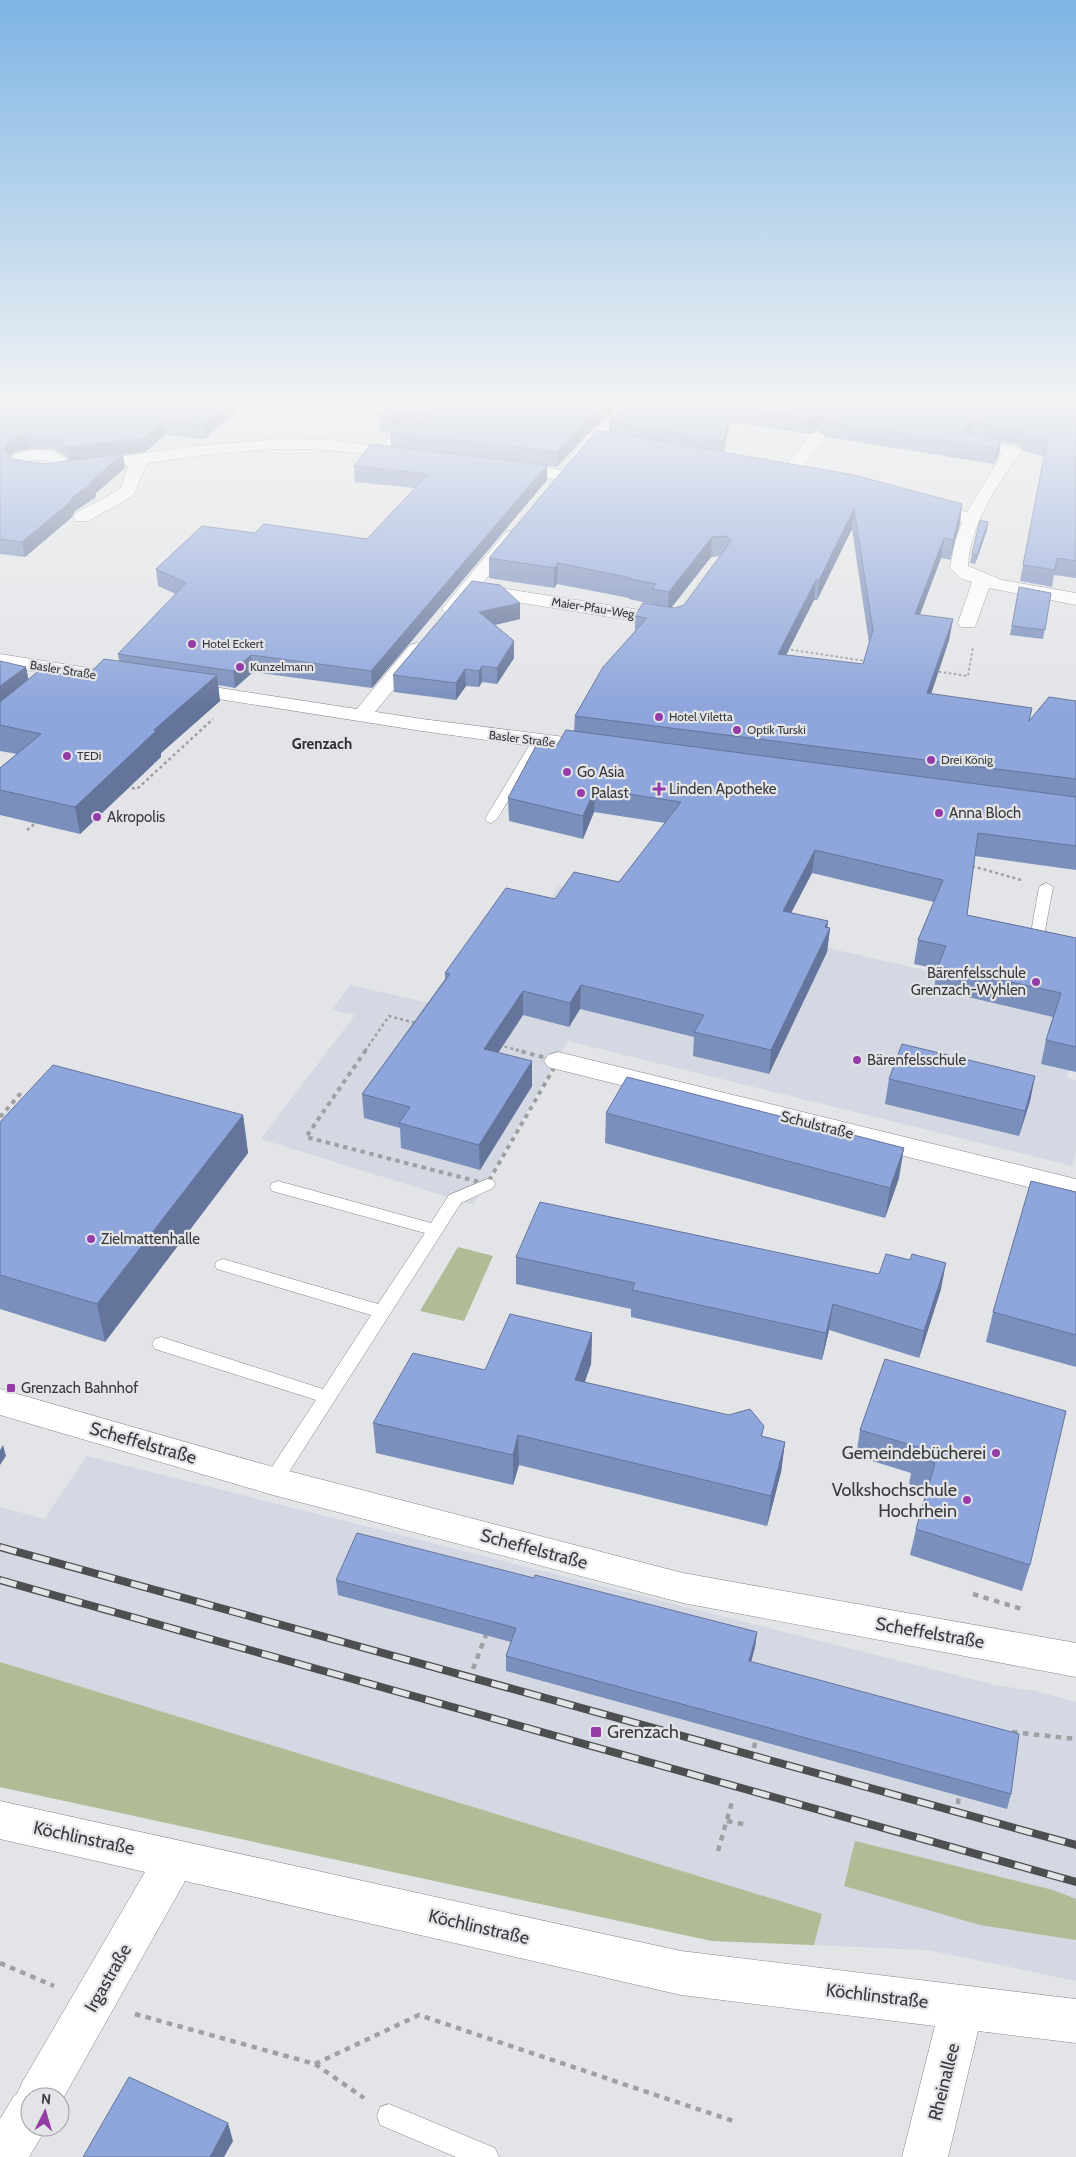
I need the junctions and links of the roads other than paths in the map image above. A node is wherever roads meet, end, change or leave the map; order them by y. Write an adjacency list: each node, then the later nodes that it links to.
1 (100, 507): 4 (street)
2 (926, 507): 5 (street)
3 (979, 507): 5 (street)
4 (82, 517)
5 (972, 519): 7 (street)
6 (525, 520): 8 (street)
7 (982, 580): 9 (street); 11 (street)
8 (469, 589): 10 (street, Maier-Pfau-Weg); 13 (street)
9 (1076, 599)
10 (686, 606)
11 (968, 623)
12 (0, 660): 13 (street, Basler Straße)
13 (362, 715): 14 (street, Basler Straße)
14 (538, 741): 15 (street, Basler Straße); 16 (lane)
15 (616, 751)
16 (491, 819)
17 (1046, 887): 18 (lane)
18 (1076, 952)
19 (558, 1060): 22 (street, Schulstraße)
20 (487, 1184): 23 (lane)
21 (278, 1187): 23 (lane)
22 (1076, 1189)
23 (435, 1230): 25 (lane)
24 (223, 1265): 25 (lane)
25 (382, 1312): 27 (lane)
26 (161, 1344): 27 (lane)
27 (328, 1397): 29 (lane)
28 (0, 1402): 29 (street, Scheffelstraße)
29 (273, 1481): 30 (street, Scheffelstraße)
30 (1076, 1660)
31 (0, 1820): 32 (street, Köchlinstraße)
32 (176, 1858): 33 (street, Köchlinstraße); 35 (street, Irgastraße)
33 (962, 2006): 34 (street, Köchlinstraße); 40 (street, Rheinallee)
34 (1076, 2021)
35 (45, 2087)
36 (390, 2116): 39 (lane)
37 (20, 2129): 38 (street)
38 (3, 2157)
39 (486, 2157)
40 (925, 2157)

